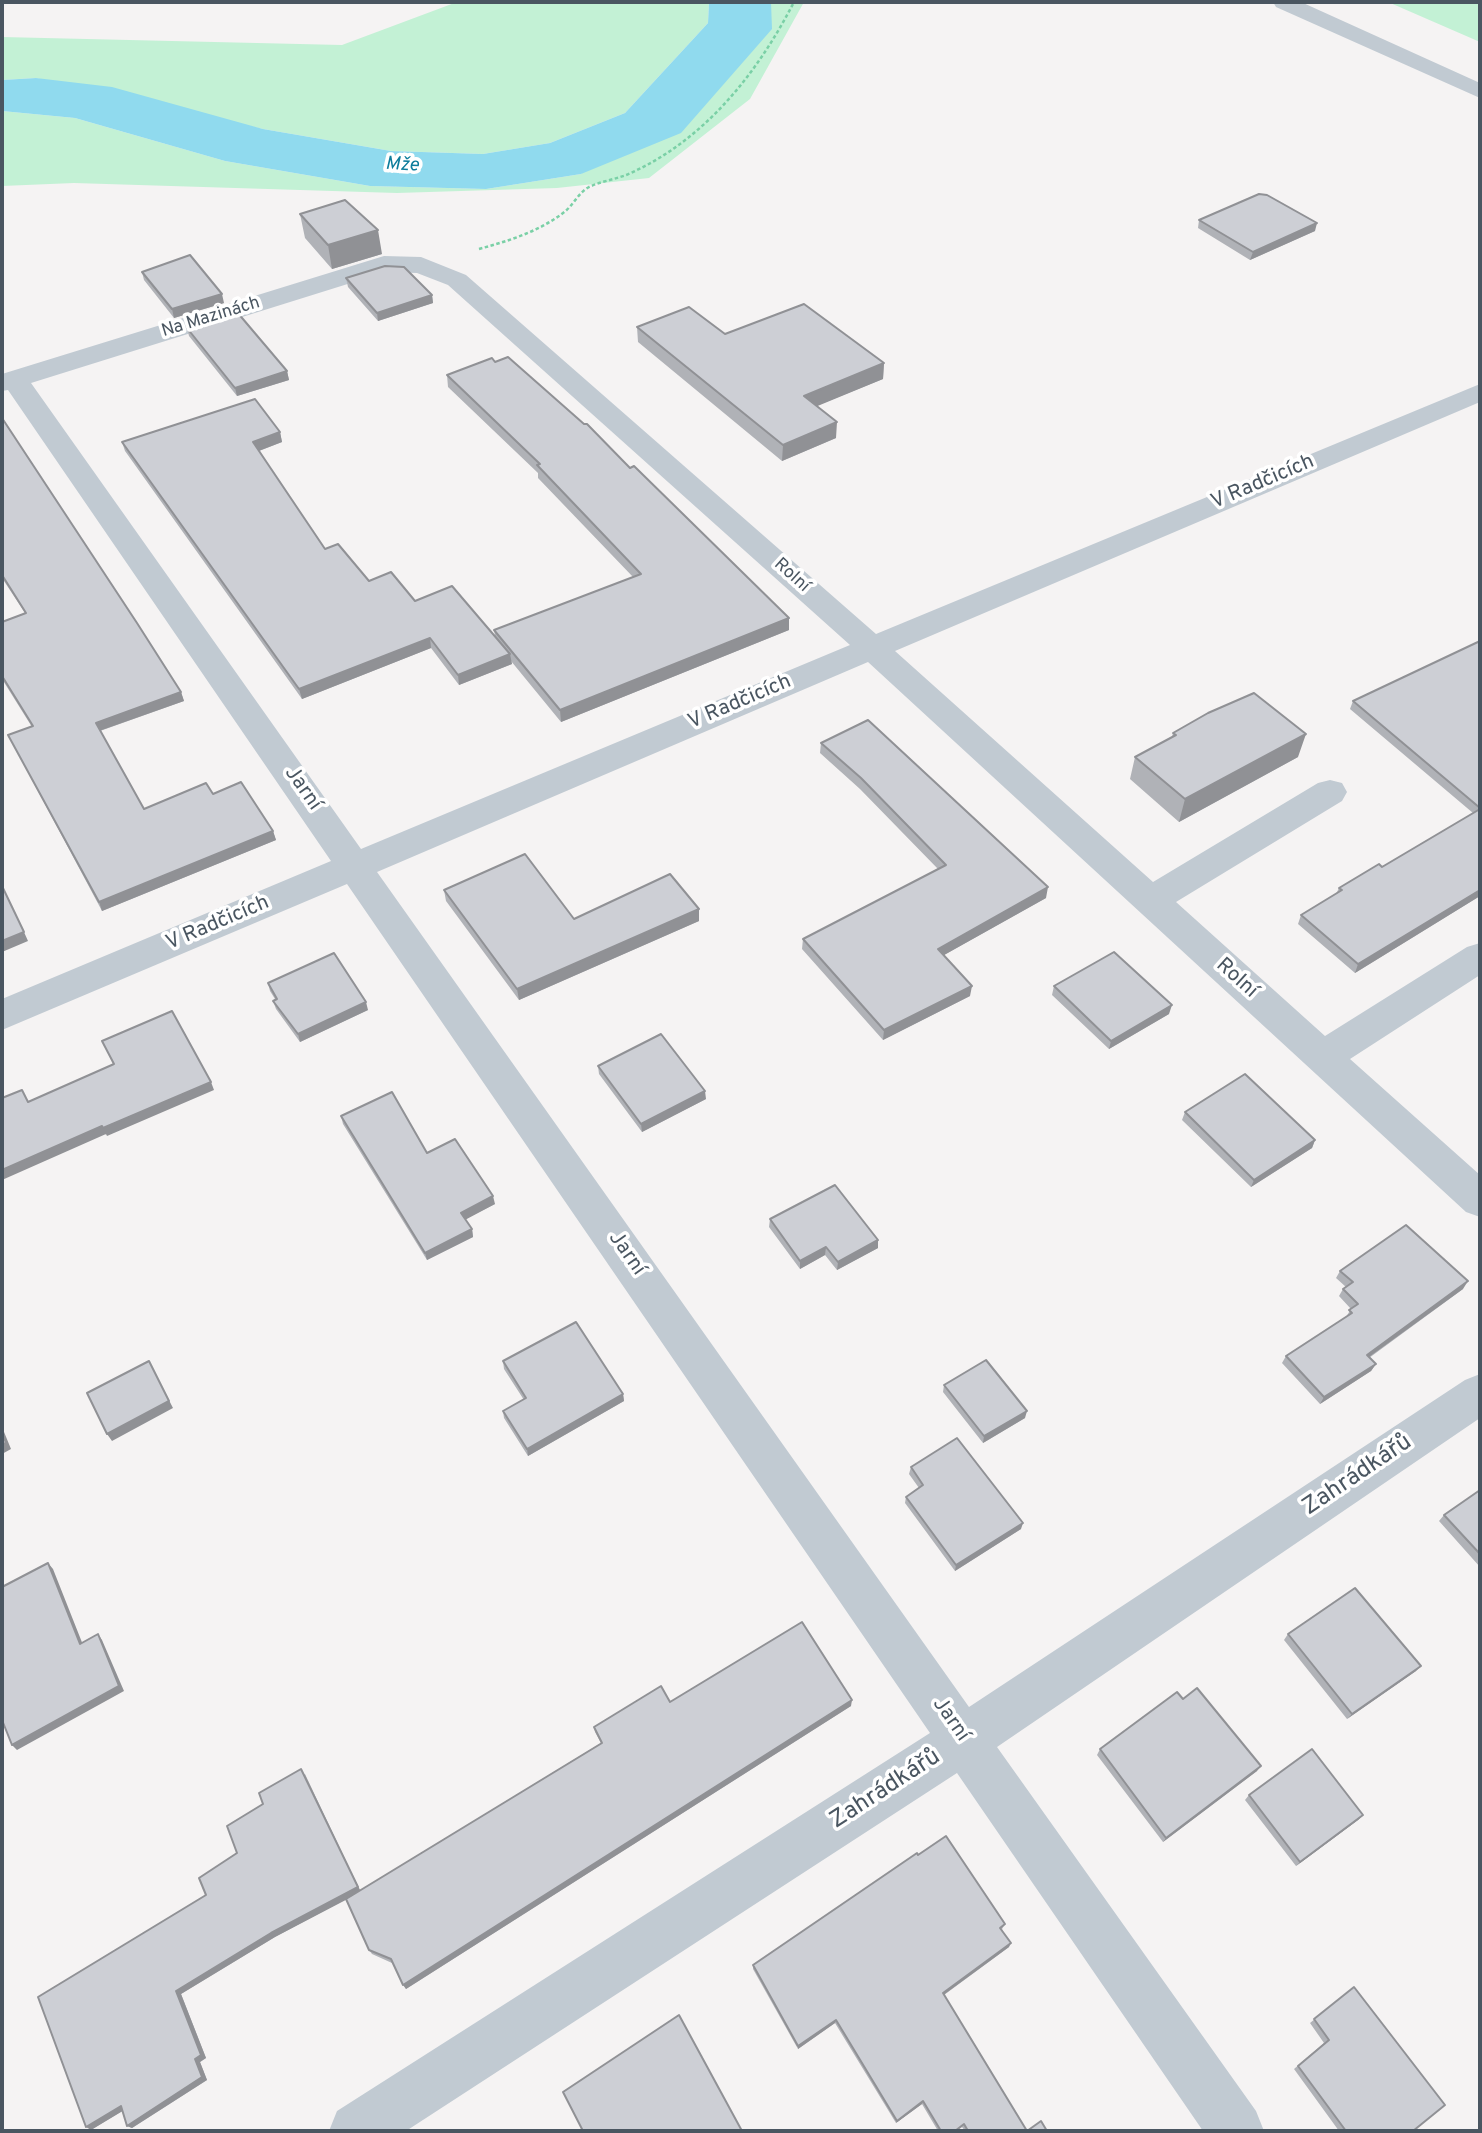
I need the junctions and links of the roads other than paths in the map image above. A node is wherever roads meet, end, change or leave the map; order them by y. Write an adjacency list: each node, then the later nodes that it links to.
1 (1284, 2): 2 (street)
2 (1480, 91)
3 (421, 265): 4 (street, Na Mazinách); 6 (street, Rolní)
4 (8, 381): 8 (street, Jarní)
5 (1480, 392): 6 (street, V Radčicích)
6 (871, 647): 8 (street, V Radčicích); 9 (street, Rolní)
7 (1330, 792): 9 (street)
8 (355, 865): 11 (street, V Radčicích); 15 (street, Jarní)
9 (1150, 901): 12 (street, Rolní)
10 (1480, 957): 12 (street)
11 (2, 1015)
12 (1323, 1057): 13 (street, Rolní)
13 (1480, 1200)
14 (1480, 1394): 15 (street, Zahrádkářů)
15 (964, 1740): 16 (street, Zahrádkářů); 17 (street, Jarní)
16 (357, 2131)
17 (1236, 2131)

